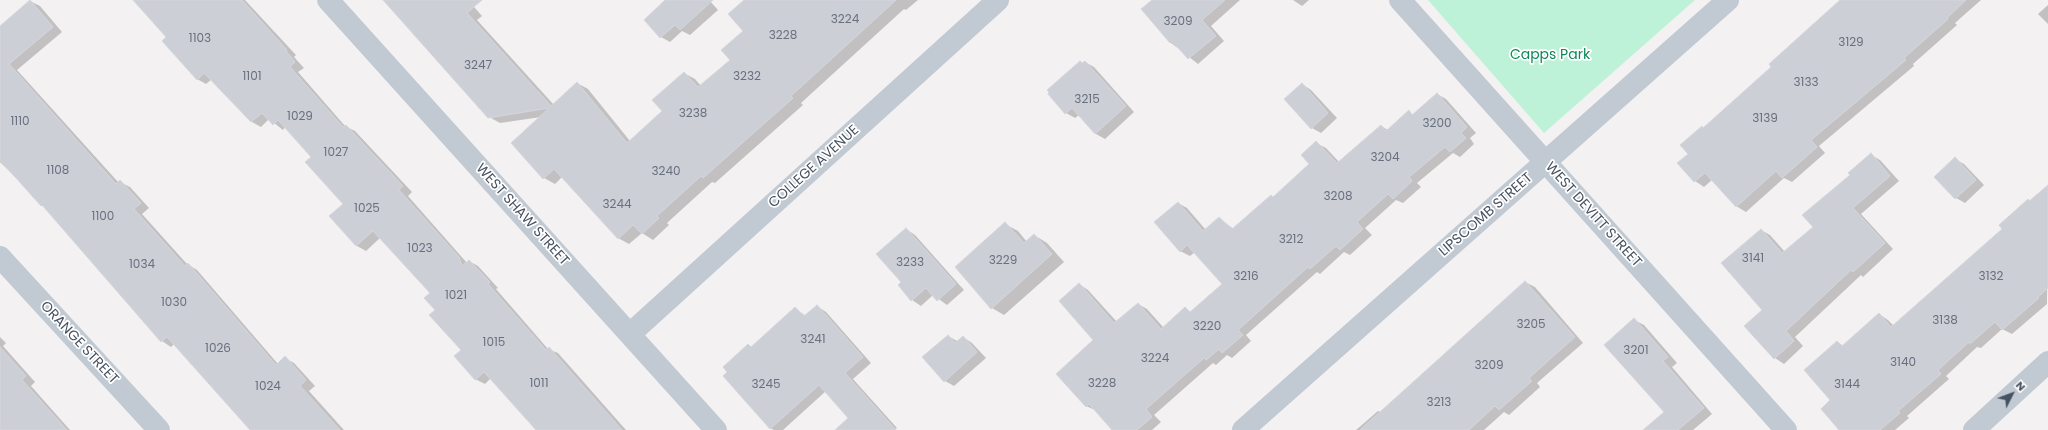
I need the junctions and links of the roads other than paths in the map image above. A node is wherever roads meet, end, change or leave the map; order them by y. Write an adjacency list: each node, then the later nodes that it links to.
1 (328, 0): 7 (street, WEST SHAW STREET)
2 (998, 0): 7 (street, COLLEGE AVENUE)
3 (1400, 0): 5 (street, WEST DEVITT STREET)
4 (1728, 0): 5 (street, LIPSCOMB STREET)
5 (1546, 162): 11 (street, LIPSCOMB STREET); 12 (street, WEST DEVITT STREET)
6 (0, 257): 9 (street, ORANGE STREET)
7 (630, 334): 10 (street, WEST SHAW STREET)
8 (2048, 362): 13 (street)
9 (159, 430)
10 (716, 430)
11 (1243, 430)
12 (1786, 430)
13 (1974, 430)

